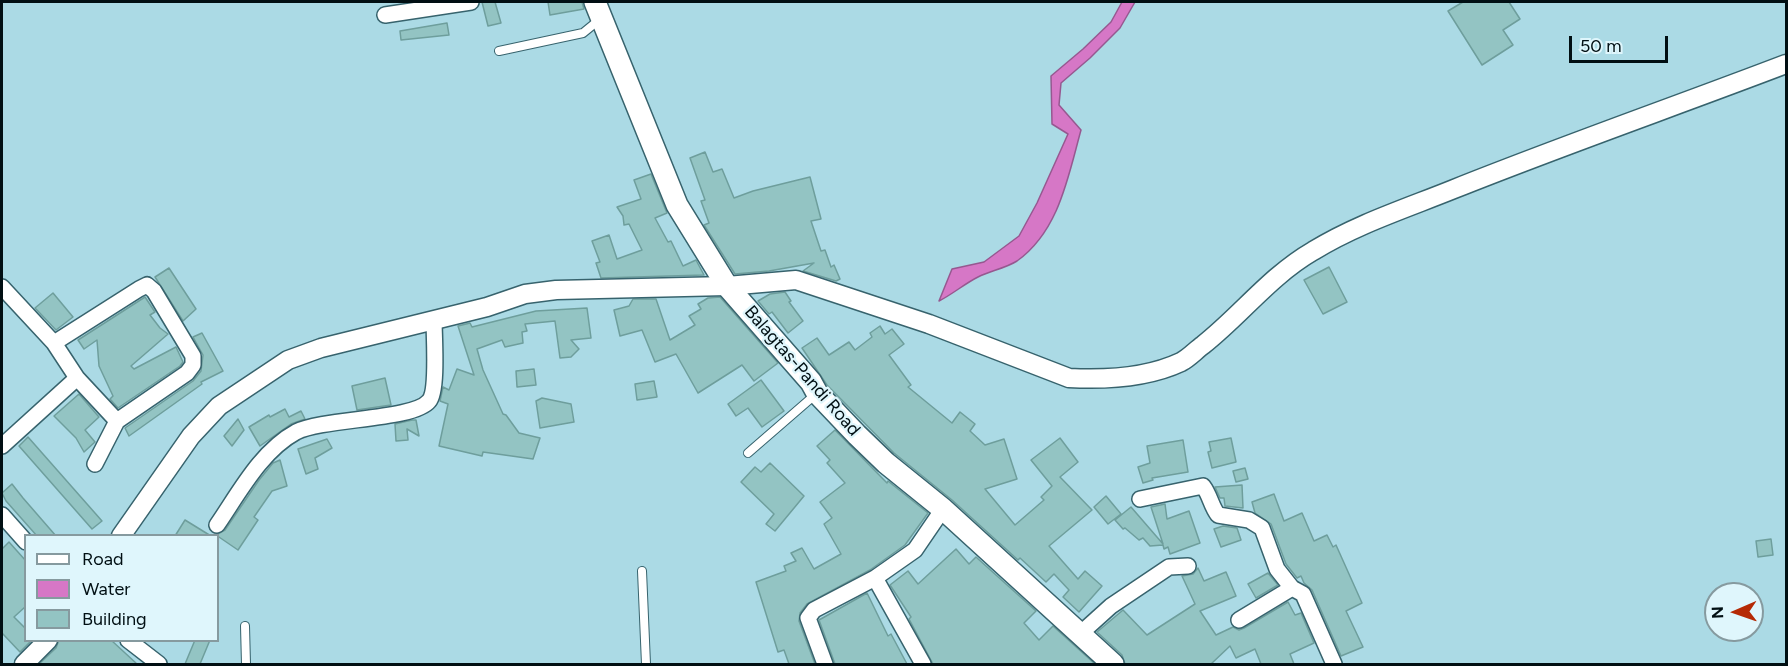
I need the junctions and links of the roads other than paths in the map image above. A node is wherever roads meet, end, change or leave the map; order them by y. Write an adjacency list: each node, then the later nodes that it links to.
1 (471, 2): 3 (street)
2 (599, 9): 4 (lane); 6 (main road, Balagtas-Pandi Road)
3 (385, 15)
4 (499, 51)
5 (1786, 64): 6 (street)
6 (727, 286): 8 (street); 11 (main road, Balagtas-Pandi Road)
7 (2, 287): 9 (street)
8 (434, 320): 19 (street); 20 (street)
9 (54, 343): 10 (street); 12 (street)
10 (77, 378): 12 (street); 13 (street)
11 (817, 393): 14 (lane); 17 (main road, Balagtas-Pandi Road)
12 (117, 422): 15 (street)
13 (2, 446)
14 (748, 453)
15 (94, 464)
16 (1140, 499): 25 (street)
17 (944, 509): 24 (street); 28 (main road, Balagtas-Pandi Road)
18 (2, 515): 21 (street)
19 (216, 525)
20 (122, 534)
21 (24, 540)
22 (1188, 566): 28 (street)
23 (642, 571): 34 (lane)
24 (875, 578): 35 (street); 36 (street)
25 (1292, 588): 26 (street); 38 (street)
26 (1239, 620)
27 (245, 626): 33 (lane)
28 (1080, 634): 37 (main road, Balagtas-Pandi Road)
29 (46, 642): 31 (street)
30 (131, 642): 32 (street)
31 (24, 664)
32 (159, 664)
33 (246, 664)
34 (646, 664)
35 (825, 664)
36 (923, 664)
37 (1113, 664)
38 (1334, 664)

